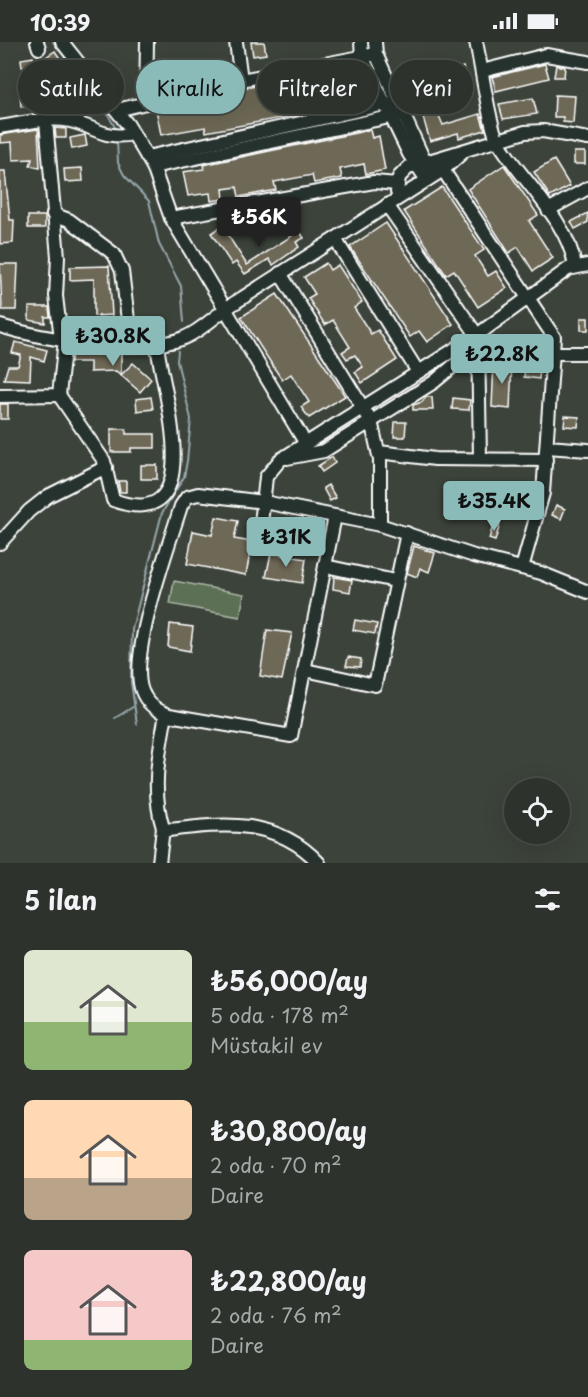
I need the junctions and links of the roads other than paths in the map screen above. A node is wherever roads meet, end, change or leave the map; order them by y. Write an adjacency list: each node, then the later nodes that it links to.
1 (62, 42): 9 (street)
2 (147, 42): 10 (street)
3 (236, 42): 11 (street)
4 (361, 42): 8 (street)
5 (476, 42): 13 (street)
6 (375, 48): 8 (street); 15 (street)
7 (545, 48): 12 (street); 13 (street)
8 (362, 57): 14 (street); 16 (street)
9 (77, 60)
10 (147, 60)
11 (238, 60)
12 (588, 62)
13 (482, 71): 24 (street)
14 (245, 79)
15 (390, 88)
16 (386, 104): 17 (street); 27 (street)
17 (390, 106)
18 (120, 114): 23 (street)
19 (390, 114): 27 (street)
20 (400, 114): 28 (street)
21 (46, 121): 22 (street); 23 (street); 35 (street)
22 (0, 127)
23 (133, 134): 27 (street)
24 (497, 139): 25 (street); 26 (street); 34 (street)
25 (588, 139)
26 (464, 151): 28 (street); 29 (street)
27 (150, 162): 36 (street)
28 (420, 162): 29 (street); 30 (street); 31 (street)
29 (443, 170): 30 (street); 41 (street)
30 (427, 180): 33 (street)
31 (396, 184): 33 (street); 36 (street)
32 (588, 188): 34 (street)
33 (392, 202): 37 (street); 44 (street)
34 (548, 210): 39 (street)
35 (53, 214): 45 (street); 46 (street)
36 (171, 218): 42 (street)
37 (335, 238): 40 (street); 50 (street)
38 (588, 265): 39 (street)
39 (575, 267): 41 (street)
40 (280, 273): 42 (street); 53 (street)
41 (529, 298): 44 (street); 48 (street)
42 (224, 309): 47 (street); 55 (street)
43 (0, 326): 45 (street)
44 (477, 335): 50 (street); 54 (street); 59 (street)
45 (63, 339): 46 (street); 51 (street)
46 (137, 345): 47 (street)
47 (157, 345): 62 (street)
48 (554, 353): 49 (street); 56 (street)
49 (588, 353)
50 (418, 372): 53 (street)
51 (59, 394): 52 (street); 62 (street)
52 (0, 396)
53 (364, 407): 54 (street); 55 (street)
54 (371, 421): 58 (street); 60 (street)
55 (306, 444): 60 (street)
56 (547, 447): 57 (street); 61 (street)
57 (588, 450)
58 (379, 452): 59 (street); 65 (street)
59 (480, 458): 61 (street)
60 (280, 460): 63 (street)
61 (546, 460): 70 (street)
62 (106, 467): 68 (street)
63 (264, 501): 64 (street); 66 (street); 74 (street)
64 (335, 516): 65 (street); 69 (street)
65 (380, 525): 67 (street)
66 (260, 533)
67 (407, 533): 70 (street); 71 (street)
68 (0, 543)
69 (325, 566): 71 (street); 73 (street)
70 (522, 568): 72 (street)
71 (395, 581): 73 (street)
72 (588, 592)
73 (305, 670): 74 (street)
74 (166, 714): 75 (street)
75 (163, 828): 76 (street); 77 (street)
76 (159, 863)
77 (320, 863)

